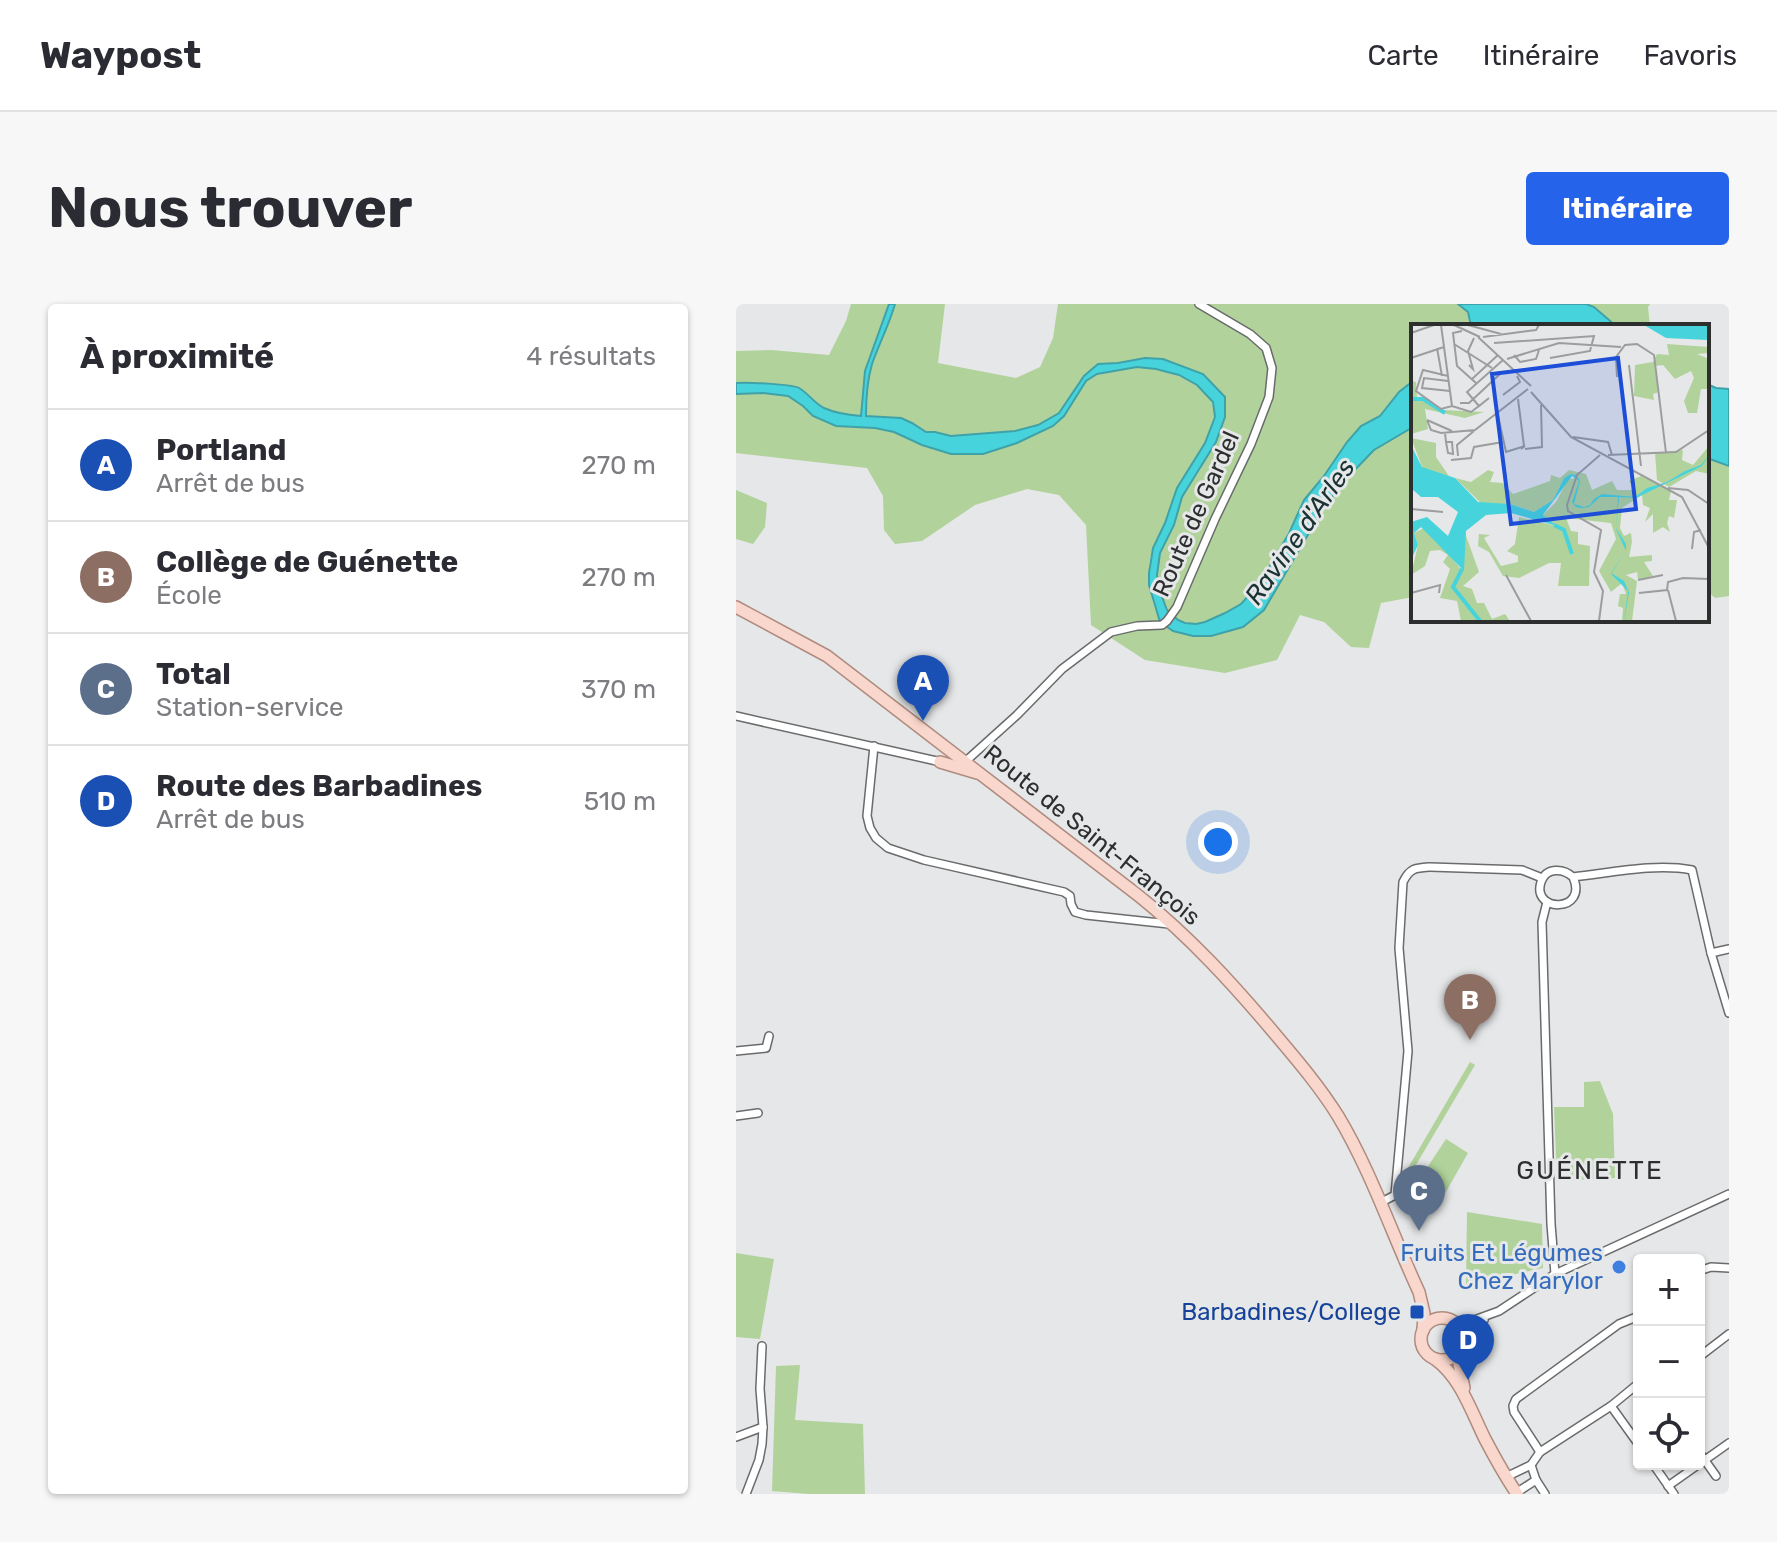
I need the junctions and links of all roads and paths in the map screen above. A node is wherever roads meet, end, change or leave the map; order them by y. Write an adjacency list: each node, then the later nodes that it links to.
1 (1199, 304): 6 (street, Route de Gardel)
2 (736, 607): 4 (main road, Route de Saint-François)
3 (736, 716): 5 (street)
4 (935, 739): 6 (main road, Route de Saint-François); 7 (main road)
5 (874, 746): 7 (street); 12 (street)
6 (960, 757): 7 (street); 8 (main road, Route de Saint-François)
7 (934, 760): 8 (main road)
8 (982, 774): 12 (main road, Route de Saint-François)
9 (1573, 877): 10 (street); 11 (street); 14 (street)
10 (1542, 878): 11 (street); 21 (street)
11 (1547, 902): 24 (street)
12 (1175, 925): 21 (main road, Route de Saint-François)
13 (1729, 949): 14 (street)
14 (1711, 953): 15 (street)
15 (1729, 1013)
16 (769, 1036): 17 (street)
17 (736, 1051)
18 (758, 1113): 19 (street)
19 (736, 1116)
20 (1729, 1194): 24 (street)
21 (1380, 1203): 25 (main road, Route de Saint-François)
22 (1729, 1268): 23 (street)
23 (1705, 1269)
24 (1555, 1274): 26 (street)
25 (1419, 1292): 28 (main road, Route de Saint-François); 30 (main road, Route de Saint-François)
26 (1489, 1316): 29 (street); 32 (street)
27 (1633, 1317): 44 (street)
28 (1444, 1319): 29 (main road); 30 (main road)
29 (1456, 1324): 32 (main road)
30 (1423, 1331): 36 (main road)
31 (1729, 1334): 34 (street)
32 (1463, 1341): 35 (main road)
33 (762, 1346): 40 (street)
34 (1705, 1352)
35 (1457, 1354): 36 (main road); 38 (main road)
36 (1435, 1359): 38 (main road)
37 (1633, 1388): 39 (street)
38 (1466, 1396): 51 (main road)
39 (1611, 1406): 42 (street); 44 (street)
40 (763, 1427): 41 (street); 54 (street)
41 (736, 1437)
42 (1633, 1437)
43 (1729, 1443): 45 (street)
44 (1540, 1452): 47 (street)
45 (1705, 1459)
46 (1705, 1461): 50 (street)
47 (1531, 1465): 51 (street); 52 (street)
48 (1657, 1470): 53 (street)
49 (1690, 1470): 53 (street)
50 (1716, 1476)
51 (1506, 1477): 55 (main road)
52 (1536, 1480): 55 (street); 56 (street)
53 (1668, 1486): 57 (street)
54 (746, 1494)
55 (1516, 1494)
56 (1545, 1494)
57 (1674, 1494)

